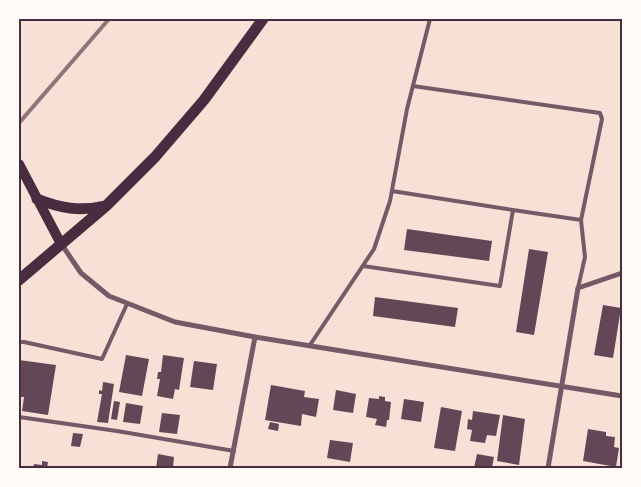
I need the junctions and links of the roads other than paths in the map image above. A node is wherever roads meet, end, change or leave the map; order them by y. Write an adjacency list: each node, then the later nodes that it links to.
1 (263, 19): 7 (main road)
2 (430, 19): 3 (lane)
3 (413, 86): 5 (lane); 9 (lane)
4 (19, 164): 6 (main road)
5 (392, 191): 8 (lane); 11 (lane)
6 (37, 199): 7 (main road); 10 (main road)
7 (106, 206): 10 (main road)
8 (513, 210): 9 (lane); 11 (lane)
9 (581, 220): 14 (lane)
10 (61, 244): 13 (main road); 15 (street)
11 (363, 266): 18 (lane)
12 (622, 273): 14 (street)
13 (19, 280)
14 (578, 288): 19 (street)
15 (127, 304): 16 (street); 17 (lane)
16 (254, 336): 18 (street); 22 (street)
17 (19, 342)
18 (310, 345): 19 (street)
19 (562, 386): 20 (street); 24 (street)
20 (622, 396)
21 (19, 417): 22 (lane)
22 (234, 451): 23 (street)
23 (230, 468)
24 (548, 468)

